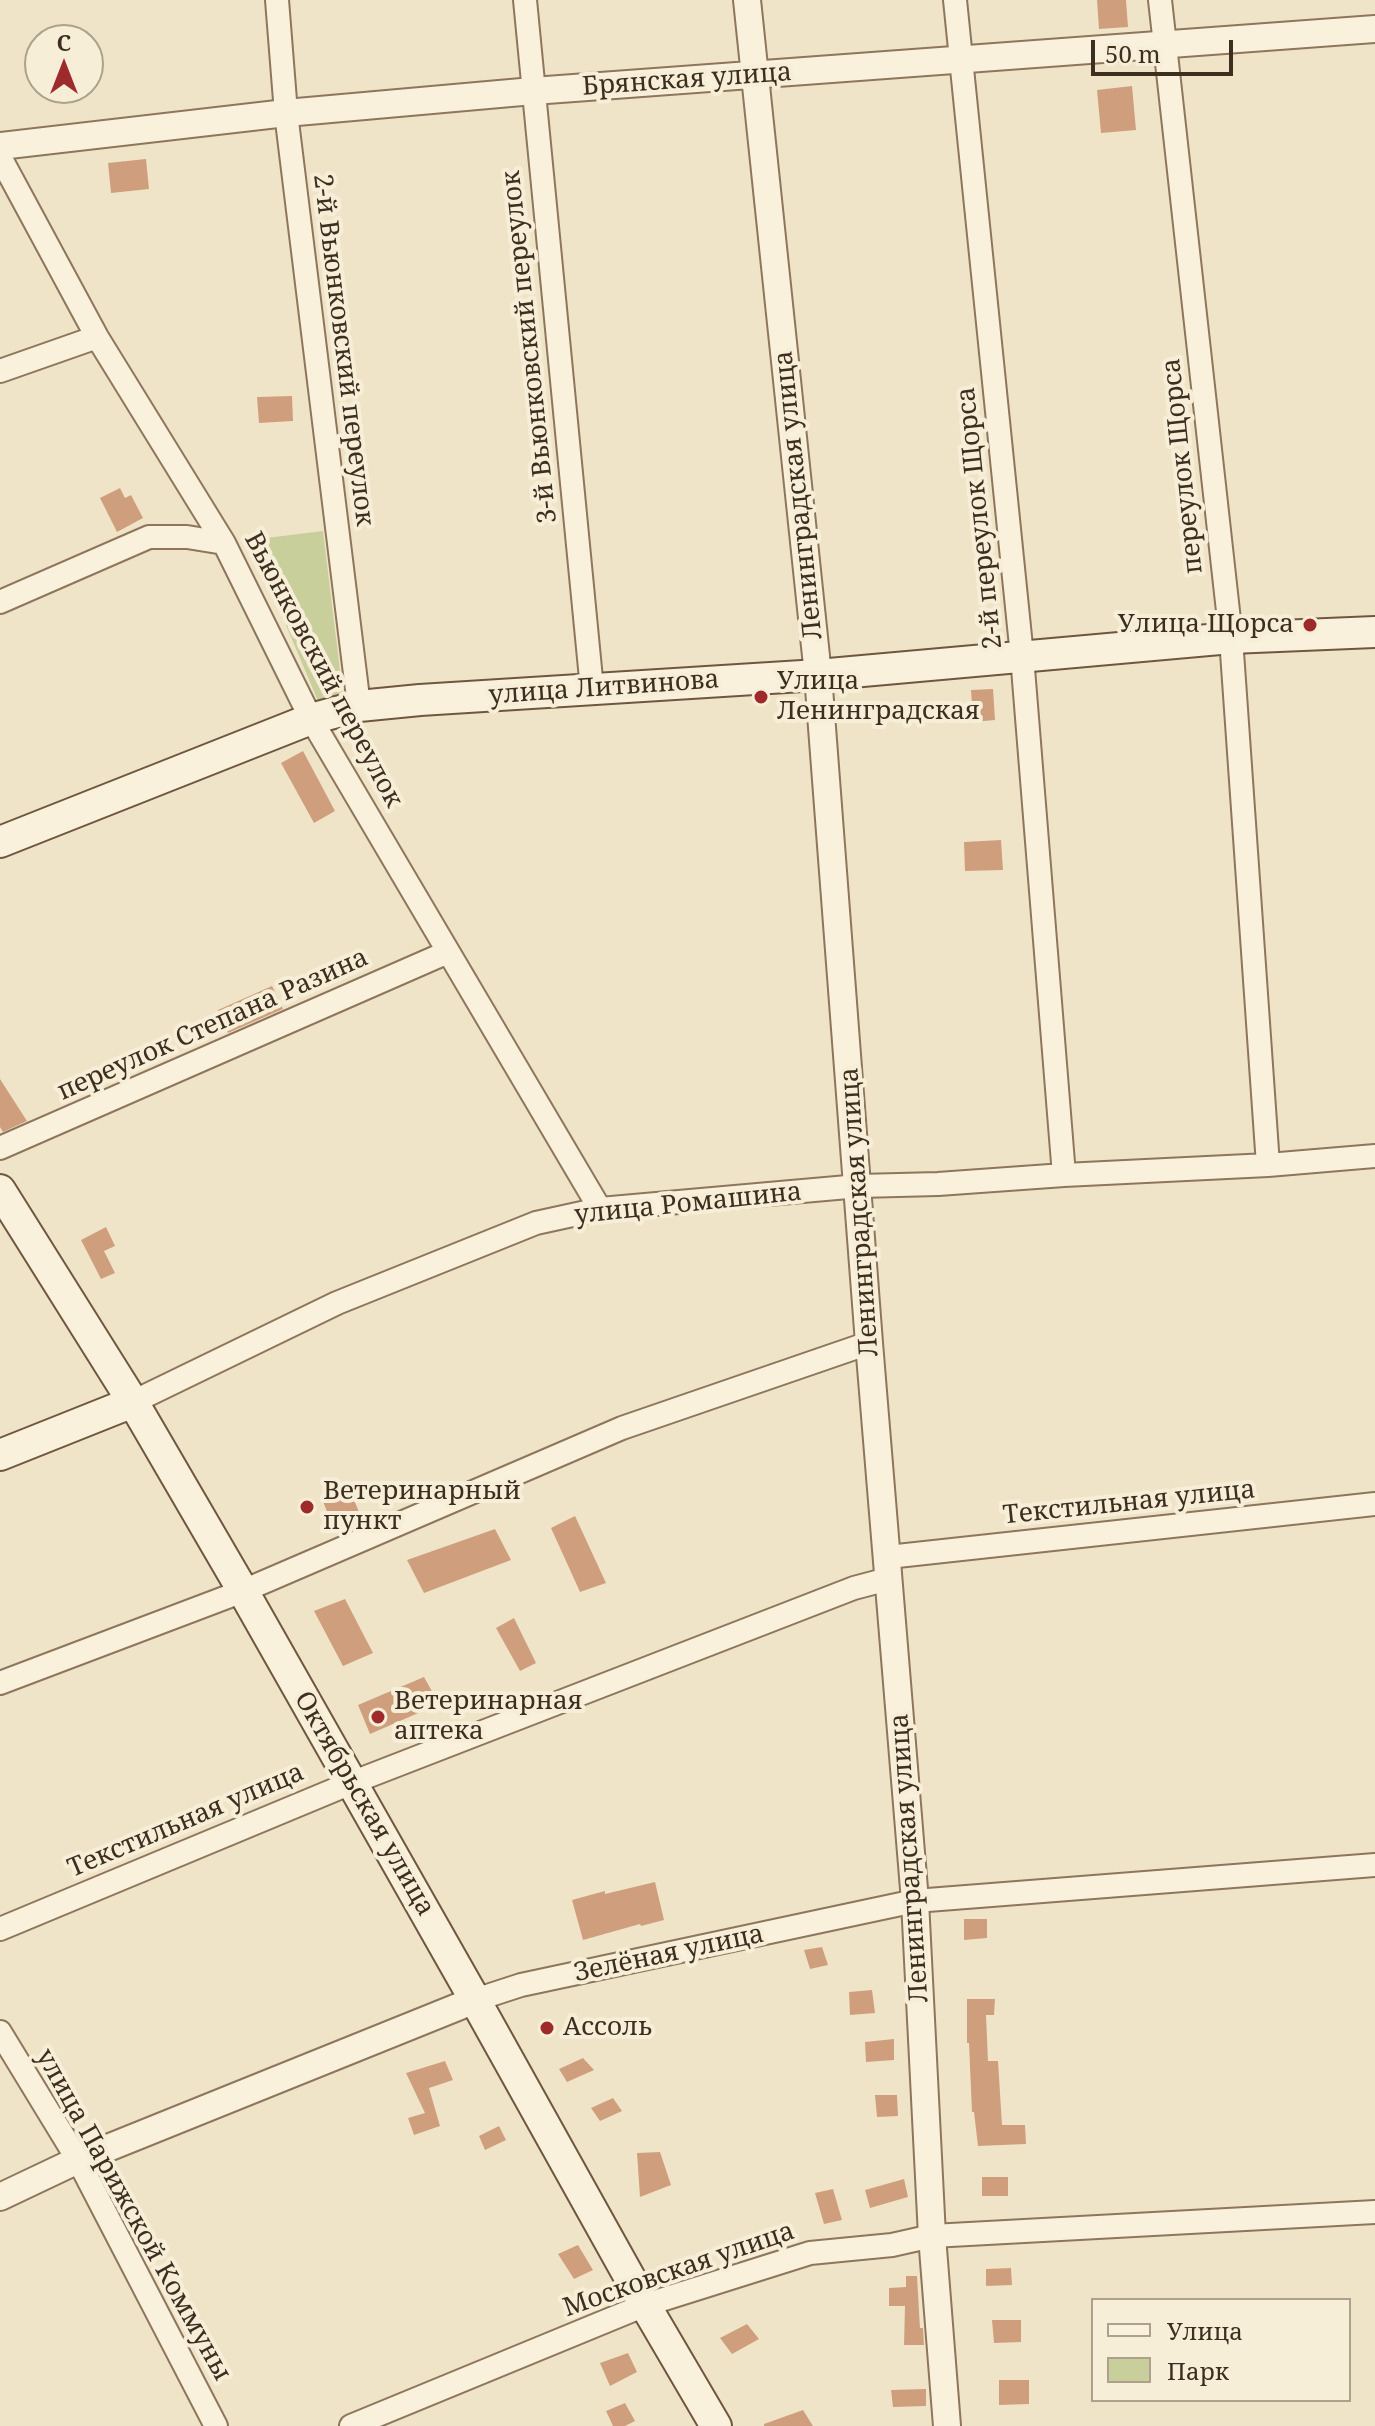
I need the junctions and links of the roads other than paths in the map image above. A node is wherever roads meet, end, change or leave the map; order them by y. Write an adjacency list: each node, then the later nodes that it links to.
1 (277, 0): 11 (street, 2-й Вьюнковский переулок)
2 (525, 0): 10 (street, 3-й Вьюнковский переулок)
3 (747, 0): 9 (street, Ленинградская улица)
4 (955, 0): 8 (street, 2-й переулок Щорса)
5 (1160, 0): 7 (street, переулок Щорса)
6 (1375, 29): 7 (street, Брянская улица)
7 (1164, 46): 8 (street, Брянская улица); 19 (street, переулок Щорса)
8 (961, 60): 9 (street, Брянская улица); 20 (street, 2-й переулок Щорса)
9 (755, 75): 10 (street, Брянская улица); 21 (street, Ленинградская улица)
10 (533, 91): 11 (street, Брянская улица); 22 (street, 3-й Вьюнковский переулок)
11 (286, 113): 12 (street, Брянская улица); 23 (street, 2-й Вьюнковский переулок)
12 (0, 146)
13 (0, 157): 14 (street, Вьюнковский переулок)
14 (97, 337): 15 (street); 16 (street, Вьюнковский переулок)
15 (0, 371)
16 (224, 543): 17 (street); 24 (street, Вьюнковский переулок)
17 (0, 602)
18 (1375, 632): 19 (main road, улица Литвинова)
19 (1231, 638): 20 (main road, улица Литвинова); 29 (street, переулок Щорса)
20 (1022, 656): 21 (main road, улица Литвинова); 30 (street, 2-й переулок Щорса)
21 (818, 675): 22 (main road, улица Литвинова); 31 (street, Ленинградская улица)
22 (592, 689): 23 (main road, улица Литвинова)
23 (359, 706): 24 (main road, улица Литвинова)
24 (311, 719): 25 (main road, улица Литвинова); 26 (street, Вьюнковский переулок)
25 (0, 842)
26 (448, 952): 27 (street, переулок Степана Разина); 33 (street, Вьюнковский переулок)
27 (0, 1148)
28 (1375, 1156): 29 (street, улица Ромашина)
29 (1268, 1165): 30 (street, улица Ромашина)
30 (1064, 1175): 31 (street, улица Ромашина)
31 (859, 1186): 33 (street, улица Ромашина); 34 (street, Ленинградская улица)
32 (0, 1190): 35 (main road, Октябрьская улица)
33 (600, 1209): 35 (street, улица Ромашина)
34 (869, 1343): 38 (street, Ленинградская улица); 39 (street)
35 (133, 1402): 36 (main road, улица Ромашина); 39 (main road, Октябрьская улица)
36 (0, 1455)
37 (1375, 1504): 38 (street, Текстильная улица)
38 (888, 1568): 41 (street, Текстильная улица); 43 (street, Ленинградская улица)
39 (243, 1591): 40 (street); 41 (main road, Октябрьская улица)
40 (0, 1683)
41 (351, 1783): 44 (street, Текстильная улица); 45 (main road, Октябрьская улица)
42 (1375, 1865): 43 (street, Зелёная улица)
43 (915, 1901): 45 (street, Зелёная улица); 50 (street, Ленинградская улица)
44 (0, 1929)
45 (475, 2000): 47 (street, Зелёная улица); 51 (main road, Октябрьская улица)
46 (0, 2032): 47 (street, улица Парижской Коммуны)
47 (78, 2160): 48 (street, Зелёная улица); 52 (street, улица Парижской Коммуны)
48 (0, 2197)
49 (1375, 2212): 50 (street, Московская улица)
50 (932, 2236): 51 (street, Московская улица); 55 (street, Ленинградская улица)
51 (645, 2305): 53 (street, Московская улица); 54 (main road, Октябрьская улица)
52 (216, 2426)
53 (351, 2426)
54 (716, 2426)
55 (947, 2426)

